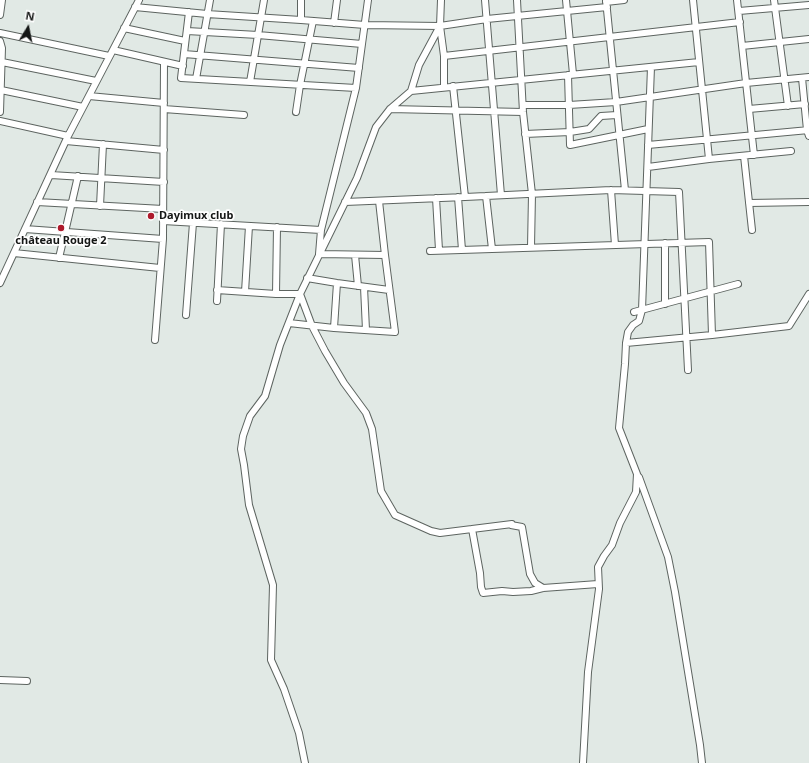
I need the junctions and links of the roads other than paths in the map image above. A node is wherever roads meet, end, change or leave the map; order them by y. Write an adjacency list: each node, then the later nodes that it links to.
1 (2, 0): 24 (street)
2 (139, 0): 18 (street)
3 (210, 0): 23 (street)
4 (264, 0): 26 (street)
5 (301, 0): 28 (street)
6 (337, 0): 31 (street)
7 (368, 0): 32 (street)
8 (441, 0): 33 (street)
9 (485, 0): 27 (street)
10 (517, 0): 25 (street)
11 (566, 0): 20 (street)
12 (624, 0): 16 (street)
13 (693, 0): 34 (street)
14 (737, 0): 21 (street)
15 (774, 0): 19 (street)
16 (606, 3): 20 (street); 40 (street)
17 (809, 5): 19 (street)
18 (135, 7): 22 (street); 35 (street)
19 (775, 8): 21 (street); 46 (street)
20 (568, 11): 25 (street); 45 (street)
21 (739, 11): 30 (street)
22 (189, 12): 23 (street); 36 (street)
23 (207, 14): 26 (street); 37 (street)
24 (0, 15)
25 (518, 16): 27 (street); 49 (street)
26 (261, 17): 28 (street); 39 (street)
27 (487, 19): 33 (street); 52 (street)
28 (301, 20): 29 (street)
29 (313, 21): 31 (street); 42 (street)
30 (740, 22): 34 (street); 48 (street)
31 (334, 23): 32 (street)
32 (365, 25): 33 (street); 47 (street)
33 (440, 26): 56 (street); 82 (street)
34 (695, 26): 40 (street); 60 (street)
35 (124, 28): 44 (street); 51 (street)
36 (187, 31): 37 (street); 44 (street)
37 (204, 32): 39 (street); 54 (street)
38 (0, 33): 55 (street)
39 (258, 35): 42 (street); 57 (street)
40 (610, 37): 45 (street); 65 (street)
41 (809, 39): 46 (street)
42 (309, 40): 47 (street); 61 (street)
43 (0, 41): 50 (street)
44 (186, 41): 53 (street)
45 (571, 41): 49 (street); 66 (street)
46 (780, 42): 48 (street); 71 (street)
47 (362, 44): 64 (street)
48 (742, 46): 75 (street)
49 (520, 47): 52 (street); 70 (street)
50 (1, 48): 58 (street)
51 (113, 50): 55 (street); 59 (street)
52 (490, 51): 56 (street); 74 (street)
53 (184, 54): 54 (street); 62 (street)
54 (200, 55): 57 (street); 69 (street)
55 (109, 56): 72 (street)
56 (444, 56): 78 (street)
57 (254, 59): 61 (street); 73 (street)
58 (2, 62): 72 (street); 81 (street)
59 (164, 62): 62 (street); 89 (street)
60 (699, 62): 63 (street); 80 (street)
61 (304, 63): 64 (street); 76 (street)
62 (183, 66): 69 (street)
63 (651, 67): 65 (street); 84 (street)
64 (359, 68): 79 (street)
65 (613, 71): 66 (street); 85 (street)
66 (571, 75): 70 (street); 88 (street)
67 (809, 77): 68 (street)
68 (802, 78): 71 (street); 86 (street)
69 (196, 79): 73 (street)
70 (522, 79): 74 (street); 87 (street)
71 (784, 79): 75 (street); 90 (street)
72 (96, 81): 83 (street)
73 (250, 82): 76 (street)
74 (492, 82): 77 (street); 95 (street)
75 (746, 83): 80 (street); 93 (street)
76 (300, 85): 79 (street); 97 (street)
77 (453, 86): 78 (street); 94 (street)
78 (444, 87): 82 (street)
79 (356, 88): 147 (street)
80 (702, 89): 84 (street); 111 (street)
81 (1, 90): 91 (street); 96 (street)
82 (412, 90): 92 (street)
83 (89, 96): 89 (street); 91 (street)
84 (650, 97): 85 (street); 103 (street)
85 (616, 102): 88 (street); 100 (street)
86 (805, 104): 90 (street); 105 (street)
87 (523, 105): 88 (street); 98 (street)
88 (569, 105): 104 (street)
89 (164, 106): 99 (street); 114 (street)
90 (788, 106): 93 (street)
91 (83, 108): 109 (street)
92 (390, 109): 94 (street); 135 (street)
93 (749, 109): 108 (street)
94 (455, 110): 95 (street); 131 (street)
95 (494, 111): 98 (street); 128 (street)
96 (0, 112)
97 (296, 112)
98 (523, 112): 106 (street)
99 (244, 115)
100 (618, 115): 102 (street); 107 (street)
101 (0, 122): 109 (street)
102 (589, 129): 104 (street); 110 (street)
103 (648, 129): 107 (street); 113 (street)
104 (570, 132): 106 (street); 110 (street)
105 (808, 132): 108 (street)
106 (525, 134): 127 (street)
107 (619, 135): 110 (street); 125 (street)
108 (752, 135): 111 (street); 116 (street)
109 (67, 138): 112 (street); 120 (street)
110 (593, 140)
111 (707, 140): 113 (street); 118 (street)
112 (103, 144): 114 (street); 122 (street)
113 (648, 145): 119 (street)
114 (164, 150): 123 (street)
115 (791, 151): 116 (street)
116 (754, 155): 117 (street)
117 (744, 156): 118 (street); 137 (street)
118 (709, 159): 119 (street)
119 (648, 167): 126 (street)
120 (51, 174): 121 (street); 134 (street)
121 (78, 176): 122 (street); 138 (street)
122 (102, 178): 123 (street); 139 (street)
123 (164, 182): 140 (street)
124 (612, 190): 125 (street); 127 (street); 154 (street)
125 (625, 190): 126 (street)
126 (647, 191): 152 (street); 153 (street)
127 (532, 194): 128 (street); 155 (street)
128 (501, 195): 129 (street)
129 (486, 196): 131 (street); 156 (street)
130 (458, 197): 131 (street); 132 (street); 159 (street)
131 (465, 197)
132 (436, 198): 133 (street); 158 (street)
133 (379, 201): 135 (street); 163 (street)
134 (38, 202): 138 (street); 146 (street)
135 (345, 202): 161 (street)
136 (809, 202): 137 (street)
137 (749, 203): 148 (street)
138 (71, 204): 139 (street); 149 (street)
139 (100, 206): 140 (street)
140 (163, 209): 141 (street)
141 (163, 221): 142 (street); 150 (street)
142 (193, 223): 143 (street); 183 (street)
143 (221, 224): 144 (street); 171 (street)
144 (249, 226): 145 (street); 174 (street)
145 (277, 227): 147 (street); 175 (street)
146 (25, 228): 149 (street); 160 (street)
147 (322, 230): 161 (street)
148 (752, 230)
149 (65, 232): 150 (street); 164 (street)
150 (163, 239): 165 (street)
151 (665, 243): 152 (street); 153 (street); 180 (street)
152 (681, 243): 173 (street); 178 (street)
153 (644, 244): 154 (street); 181 (street)
154 (615, 245): 155 (street)
155 (531, 247): 156 (street)
156 (492, 249): 159 (street)
157 (430, 250): 158 (street)
158 (439, 250): 159 (street)
159 (462, 250)
160 (14, 253): 164 (street); 167 (street)
161 (319, 254): 162 (street); 166 (street)
162 (355, 255): 163 (street); 170 (street)
163 (385, 255): 172 (street)
164 (59, 258): 165 (street)
165 (160, 268): 190 (street)
166 (307, 278): 168 (street); 176 (street)
167 (0, 283)
168 (338, 284): 170 (street); 186 (street)
169 (738, 284): 173 (street)
170 (361, 287): 172 (street); 187 (street)
171 (217, 290): 174 (street); 179 (street)
172 (390, 290): 187 (street)
173 (711, 291): 178 (street); 188 (street)
174 (245, 292): 175 (street)
175 (276, 294): 176 (street)
176 (300, 294): 184 (street); 185 (street)
177 (809, 294): 188 (street)
178 (684, 298): 180 (street); 189 (street)
179 (217, 301)
180 (665, 304): 181 (street)
181 (642, 310): 182 (street); 191 (street)
182 (634, 312)
183 (186, 315)
184 (289, 323): 185 (street); 199 (street)
185 (312, 326): 186 (street); 194 (street)
186 (334, 328): 187 (street)
187 (366, 330)
188 (712, 335): 189 (street)
189 (686, 337): 191 (street); 192 (street)
190 (155, 340)
191 (626, 343): 193 (street)
192 (688, 370)
193 (637, 474): 195 (street); 201 (street)
194 (472, 529): 196 (street); 196 (street)
195 (598, 584): 196 (street); 200 (street)
196 (543, 588)
197 (0, 680): 198 (street)
198 (27, 681)
199 (305, 763)
200 (583, 763)
201 (702, 763)

